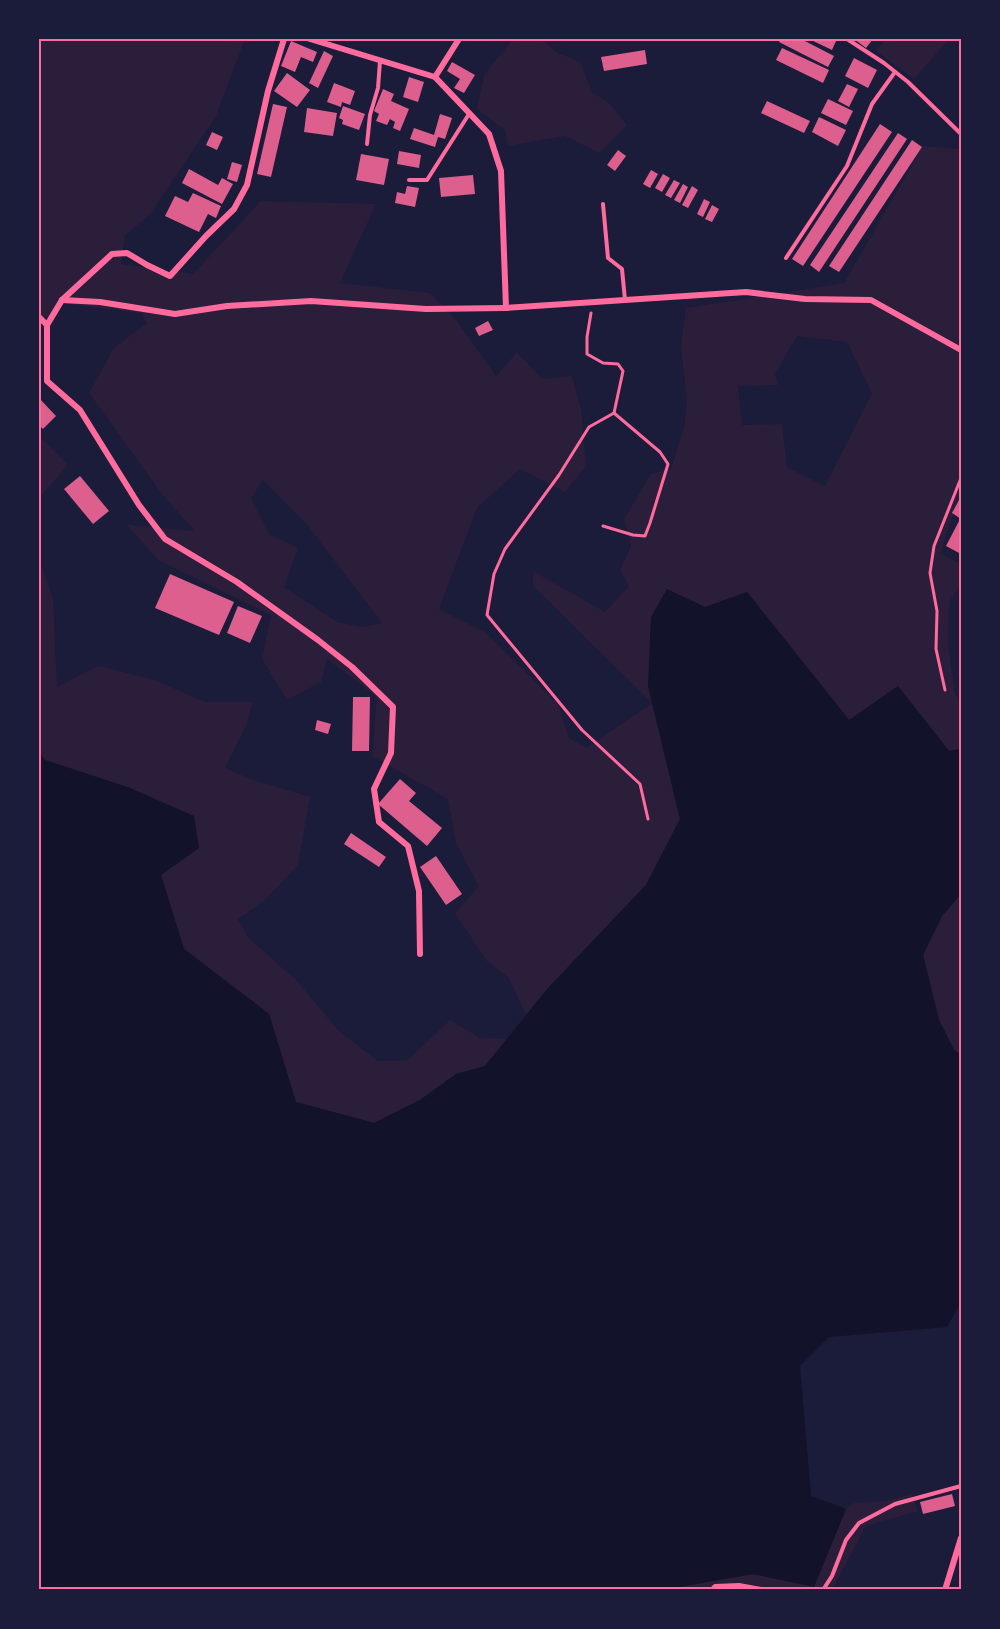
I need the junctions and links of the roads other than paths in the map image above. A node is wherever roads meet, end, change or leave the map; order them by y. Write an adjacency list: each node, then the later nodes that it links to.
1 (285, 39): 14 (street)
2 (310, 39): 5 (street)
3 (459, 39): 7 (street)
4 (847, 39): 6 (lane)
5 (380, 60): 7 (street); 10 (lane)
6 (895, 72): 9 (lane); 13 (lane)
7 (435, 77): 8 (street)
8 (470, 114): 11 (lane); 16 (street)
9 (961, 134)
10 (367, 144)
11 (409, 180)
12 (603, 204): 15 (lane)
13 (786, 258)
14 (62, 300): 16 (street); 18 (street)
15 (625, 300): 16 (street); 19 (street)
16 (506, 308)
17 (39, 317): 18 (street)
18 (47, 325): 20 (street)
19 (961, 350)
20 (420, 954)
21 (961, 1486): 25 (lane)
22 (961, 1538): 26 (street)
23 (711, 1590): 24 (lane)
24 (766, 1590)
25 (823, 1590)
26 (945, 1590)

